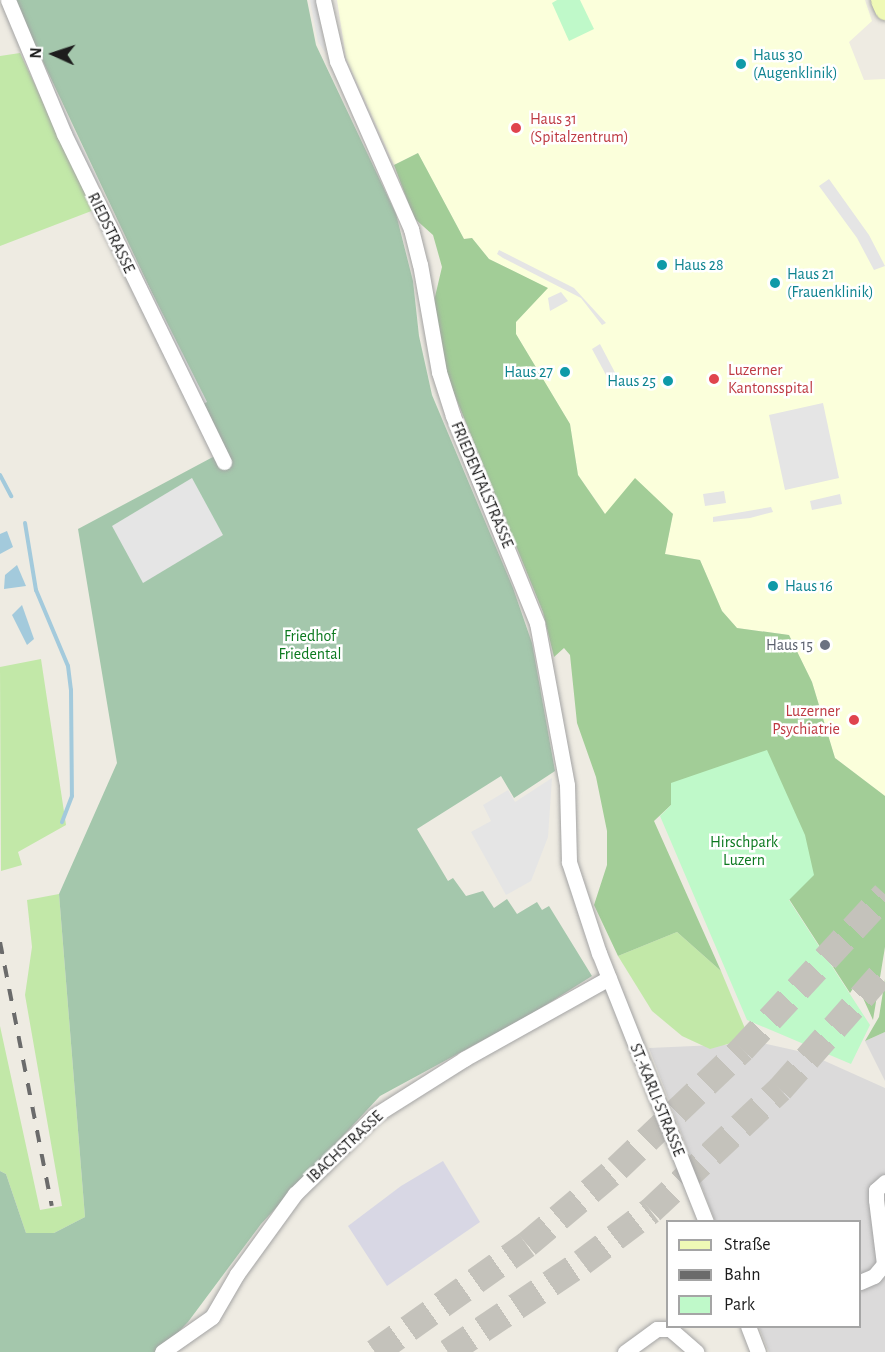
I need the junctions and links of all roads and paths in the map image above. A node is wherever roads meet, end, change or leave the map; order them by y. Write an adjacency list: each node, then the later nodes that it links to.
1 (8, 0): 5 (street, RIEDSTRASSE)
2 (323, 0): 6 (street, FRIEDENTALSTRASSE)
3 (881, 0): 4 (main road)
4 (885, 9)
5 (224, 462)
6 (609, 978): 8 (street, ST.-KARLI-STRASSE); 11 (street, IBACHSTRASSE)
7 (885, 1182): 9 (street)
8 (706, 1220)
9 (861, 1282)
10 (749, 1328): 14 (street)
11 (162, 1352)
12 (626, 1352): 13 (street)
13 (696, 1352)
14 (758, 1352)

